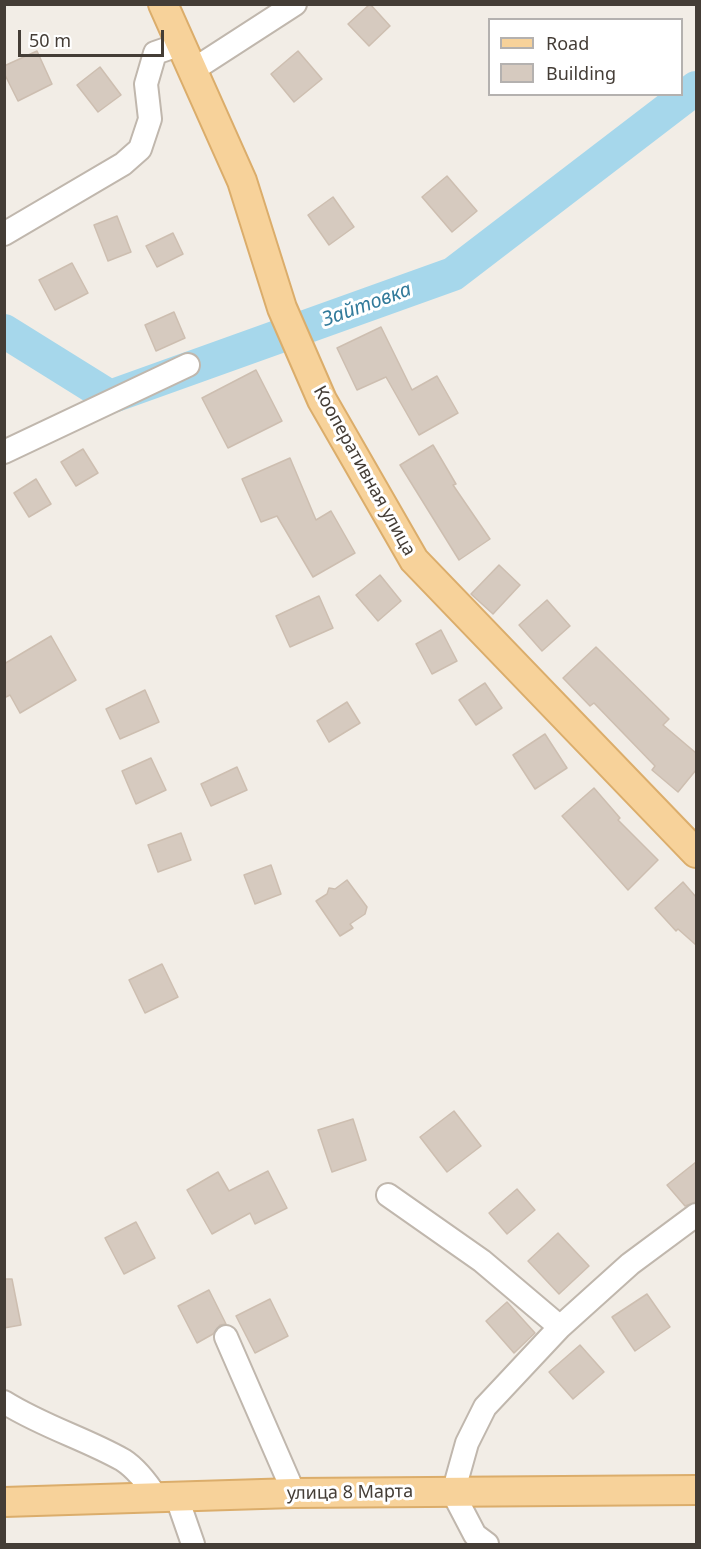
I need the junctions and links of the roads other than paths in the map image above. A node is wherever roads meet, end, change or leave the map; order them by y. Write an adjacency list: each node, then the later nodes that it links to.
1 (163, 4): 3 (main road, Кооперативная улица)
2 (295, 4): 4 (street)
3 (181, 44): 4 (main road, Кооперативная улица); 5 (street)
4 (193, 70): 8 (main road, Кооперативная улица)
5 (4, 234)
6 (188, 365): 7 (street)
7 (4, 452)
8 (696, 853)
9 (388, 1195): 11 (street)
10 (696, 1215): 11 (street)
11 (560, 1327): 16 (street)
12 (226, 1337): 15 (street)
13 (4, 1402): 17 (street)
14 (696, 1490): 16 (main road, улица 8 Марта)
15 (294, 1493): 16 (main road, улица 8 Марта); 17 (main road, улица 8 Марта)
16 (453, 1493): 20 (street)
17 (167, 1498): 18 (main road, улица 8 Марта); 19 (street)
18 (4, 1502)
19 (193, 1545)
20 (486, 1545)

